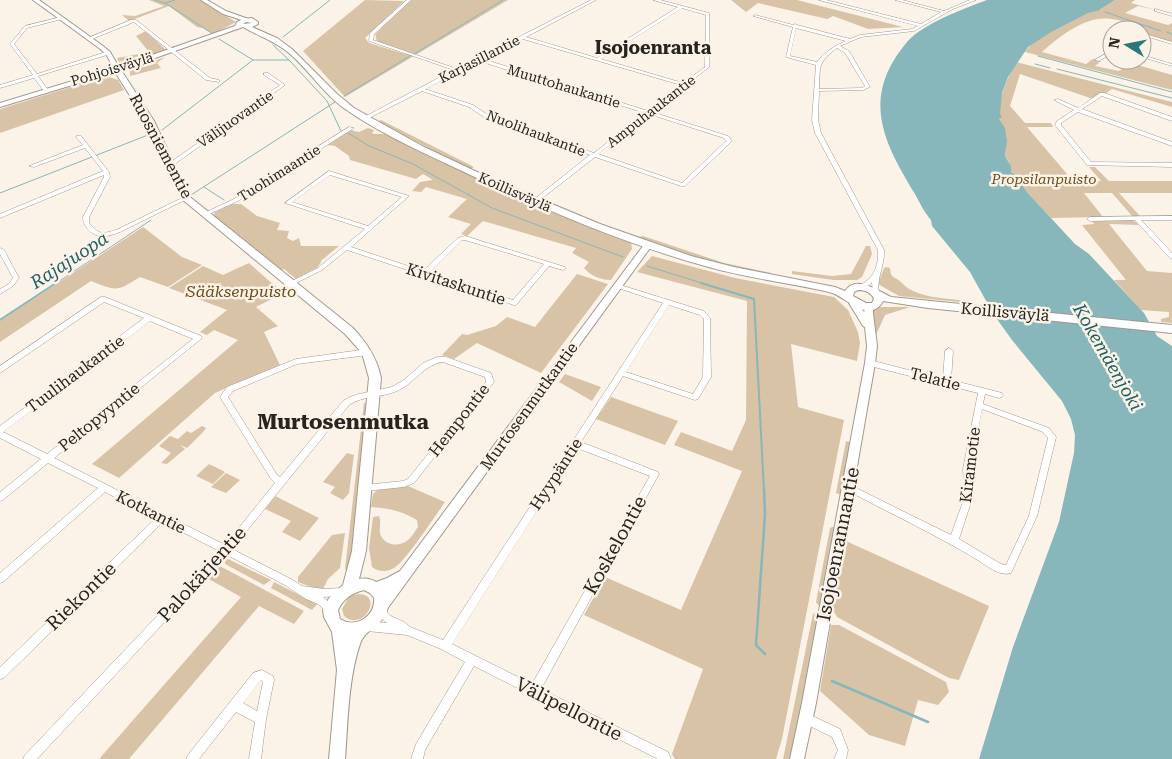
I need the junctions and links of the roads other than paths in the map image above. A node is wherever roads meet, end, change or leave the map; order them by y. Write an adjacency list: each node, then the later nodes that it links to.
1 (36, 0): 14 (street, Ruosniementie)
2 (204, 0): 15 (street, Koillisväylä)
3 (409, 0): 34 (street)
4 (594, 0): 18 (street, Karjasillantie)
5 (655, 0): 9 (street, Ampuhaukantie)
6 (821, 0): 17 (street)
7 (896, 0): 11 (street)
8 (968, 1): 11 (street)
9 (681, 7): 28 (street); 38 (street, Ampuhaukantie)
10 (1156, 10): 12 (street)
11 (944, 12): 17 (street)
12 (1172, 14)
13 (755, 16): 16 (street)
14 (60, 18): 20 (street, Ruosniementie); 36 (street)
15 (241, 23): 24 (main road, Pohjoisväylä); 47 (main road, Koillisväylä)
16 (795, 25): 21 (street); 31 (street)
17 (920, 25): 21 (street)
18 (522, 37): 27 (street, Karjasillantie); 28 (street)
19 (1152, 37): 22 (street)
20 (90, 38): 24 (street); 25 (street, Ruosniementie)
21 (849, 40): 23 (street)
22 (1172, 43)
23 (837, 46): 31 (street); 42 (street)
24 (172, 50): 33 (main road, Pohjoisväylä); 37 (street)
25 (108, 53): 33 (street, Ruosniementie); 36 (street)
26 (1102, 57): 30 (street)
27 (478, 59): 34 (street, Karjasillantie); 46 (street, Muuttohaukantie)
28 (598, 59): 38 (street)
29 (1152, 59): 32 (street)
30 (1097, 60)
31 (818, 64): 42 (street, Isojoenrannantie)
32 (1172, 65)
33 (117, 69): 41 (main road, Pohjoisväylä); 54 (main road, Ruosniementie)
34 (457, 70): 40 (street, Karjasillantie)
35 (266, 74): 54 (street, Välijuovantie)
36 (35, 76): 39 (street); 41 (street)
37 (217, 81)
38 (685, 85): 46 (street, Ampuhaukantie)
39 (0, 87)
40 (421, 89): 47 (street, Karjasillantie); 53 (street, Nuolihaukantie)
41 (46, 90): 44 (main road, Pohjoisväylä)
42 (816, 90): 72 (street, Isojoenrannantie)
43 (1056, 100): 45 (street)
44 (0, 105)
45 (1079, 110): 48 (street); 51 (street); 55 (street)
46 (650, 112): 53 (street, Ampuhaukantie); 53 (street, Muuttohaukantie)
47 (365, 118): 59 (main road, Koillisväylä)
48 (1172, 119)
49 (351, 128): 60 (street, Tuohimaantie)
50 (79, 137): 52 (street)
51 (1172, 144)
52 (86, 146): 56 (street); 57 (street)
53 (594, 155): 59 (street, Ampuhaukantie)
54 (170, 165): 58 (main road, Ruosniementie)
55 (1172, 165)
56 (32, 166)
57 (106, 172): 58 (street); 61 (street)
58 (186, 198): 60 (main road, Ruosniementie)
59 (534, 202): 66 (main road, Koillisväylä)
60 (205, 214): 74 (main road, Ruosniementie)
61 (0, 216)
62 (1172, 218): 64 (street)
63 (1090, 219): 64 (street)
64 (1137, 219): 69 (street)
65 (369, 228): 65 (street); 67 (street)
66 (649, 244): 75 (main road, Koillisväylä); 76 (street, Murtosenmutkantie)
67 (347, 248): 73 (street, Kivitaskuntie); 74 (street)
68 (0, 249): 78 (street)
69 (1172, 257)
70 (548, 263): 71 (street); 73 (street); 73 (street, Kivitaskuntie)
71 (563, 268)
72 (879, 270): 77 (street); 80 (street, Isojoenrannantie)
73 (424, 273)
74 (290, 284): 85 (main road, Ruosniementie)
75 (808, 284): 77 (main road, Koillisväylä); 79 (main road, Koillisväylä)
76 (617, 286): 81 (street); 108 (street, Murtosenmutkantie)
77 (857, 287): 79 (main road); 80 (main road, Koillisväylä)
78 (0, 292)
79 (851, 300): 80 (main road, Koillisväylä); 83 (street, Isojoenrannantie)
80 (876, 300): 83 (street, Isojoenrannantie); 84 (main road, Koillisväylä)
81 (667, 302): 89 (street, Hyypäntie); 89 (street)
82 (149, 318): 88 (street); 95 (street, Tuulihaukantie); 98 (street, Peltopyyntie)
83 (870, 329): 87 (street, Isojoenrannantie)
84 (1171, 329)
85 (368, 352): 92 (main road, Ruosniementie); 99 (street)
86 (949, 352): 90 (street)
87 (870, 363): 90 (street, Telatie); 102 (street, Isojoenrannantie)
88 (0, 370)
89 (621, 373): 97 (street, Hyypäntie)
90 (947, 382): 91 (street, Telatie)
91 (982, 391): 93 (street, Telatie); 94 (street, Kiramotie)
92 (373, 393): 99 (street, Palokärjentie); 101 (main road, Ruosniementie); 101 (street, Hempontie)
93 (999, 395)
94 (979, 405): 105 (street, Kiramotie); 105 (street)
95 (0, 430)
96 (0, 434): 98 (street, Kotkantie)
97 (576, 444): 118 (street, Hyypäntie); 122 (street, Koskelontie)
98 (48, 459): 100 (street, Kotkantie); 103 (street, Peltopyyntie)
99 (281, 484): 106 (street, Palokärjentie)
100 (104, 488): 104 (street, Kotkantie); 109 (street)
101 (365, 488): 107 (main road, Ruosniementie)
102 (849, 488): 105 (street); 124 (street, Isojoenrannantie)
103 (0, 497)
104 (162, 518): 106 (street, Kotkantie); 121 (street, Riekontie)
105 (954, 541)
106 (226, 550): 111 (street, Kotkantie); 126 (street, Palokärjentie)
107 (359, 550): 110 (main road, Ruosniementie); 112 (main road, Ruosniementie)
108 (410, 569): 110 (street, Murtosenmutkantie); 113 (street, Murtosenmutkantie)
109 (0, 578)
110 (371, 586): 112 (main road); 113 (main road)
111 (302, 590): 112 (street, Kotkantie); 114 (street, Kotkantie)
112 (345, 590): 114 (main road)
113 (381, 608): 116 (main road); 117 (street, Välipellontie)
114 (332, 611): 115 (main road)
115 (338, 626): 116 (main road); 120 (main road)
116 (362, 628): 117 (street, Välipellontie); 120 (main road)
117 (407, 630): 118 (street, Välipellontie)
118 (445, 646): 119 (street, Välipellontie)
119 (472, 660): 122 (street, Välipellontie); 130 (street)
120 (345, 671): 129 (main road)
121 (0, 674)
122 (534, 690): 131 (street, Välipellontie)
123 (235, 705): 125 (street); 125 (street); 127 (street)
124 (806, 718): 132 (street, Isojoenrannantie); 133 (street)
125 (261, 719): 128 (street)
126 (29, 759)
127 (192, 759)
128 (255, 759)
129 (338, 759)
130 (417, 759)
131 (665, 759)
132 (797, 759)
133 (840, 759)

